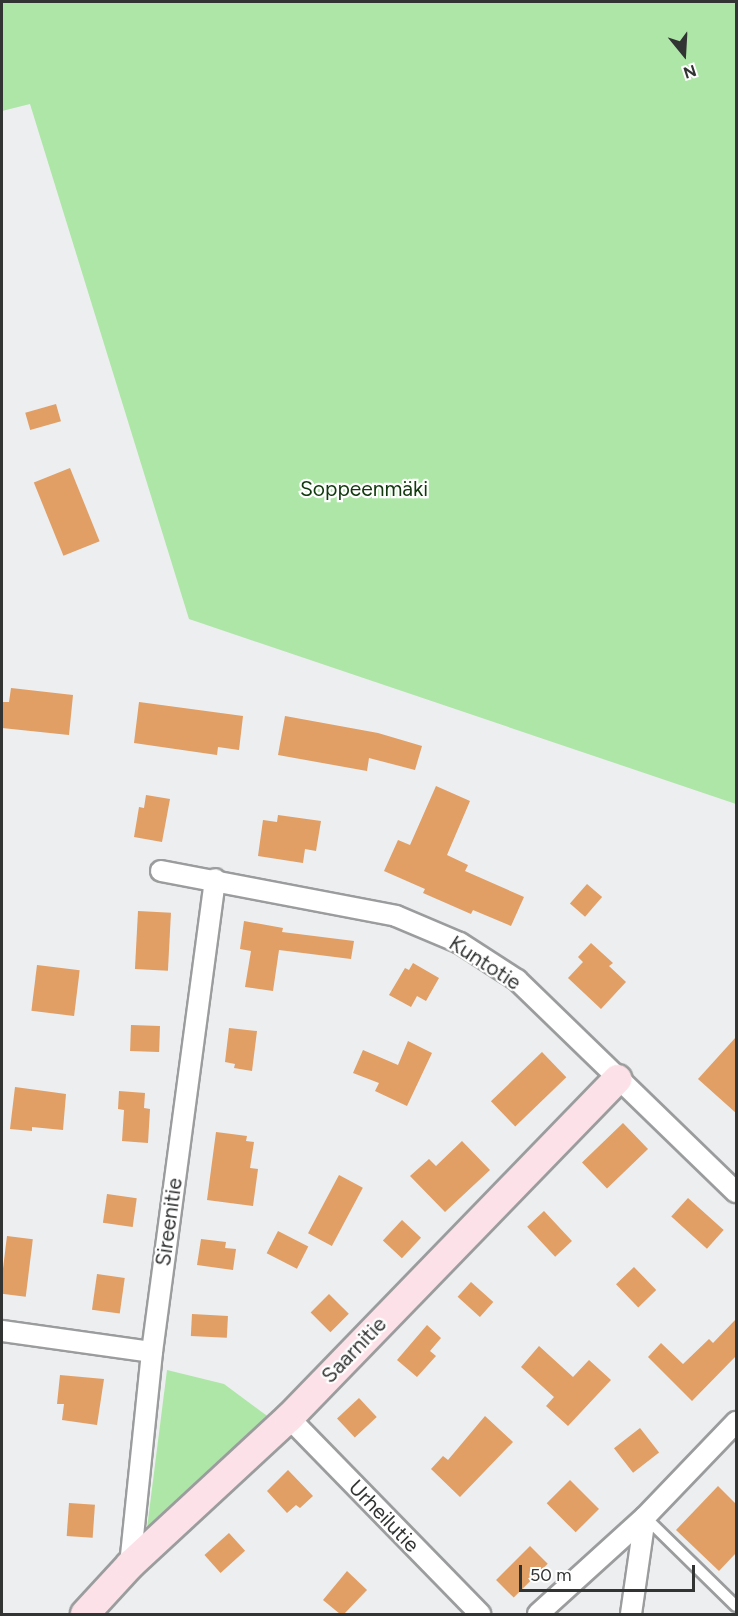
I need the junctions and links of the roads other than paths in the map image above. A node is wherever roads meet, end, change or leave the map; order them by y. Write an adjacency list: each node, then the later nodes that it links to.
1 (161, 871): 2 (street, Kuntotie)
2 (215, 879): 3 (street, Kuntotie); 6 (street, Sireenitie)
3 (618, 1079): 4 (street, Kuntotie); 7 (street, Saarnitie)
4 (736, 1192)
5 (2, 1331): 6 (street)
6 (152, 1352): 10 (street, Sireenitie)
7 (289, 1418): 10 (street, Saarnitie); 13 (street, Urheilutie)
8 (736, 1422): 9 (street)
9 (645, 1517): 11 (lane); 14 (street); 15 (street)
10 (130, 1565): 12 (street, Saarnitie)
11 (736, 1606)
12 (85, 1614)
13 (480, 1614)
14 (538, 1614)
15 (631, 1614)

